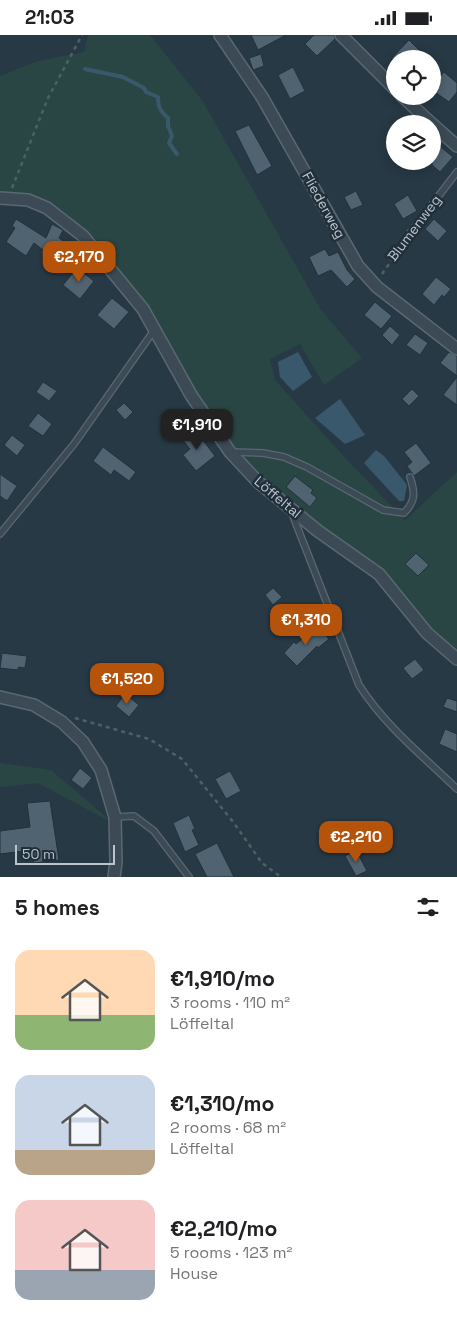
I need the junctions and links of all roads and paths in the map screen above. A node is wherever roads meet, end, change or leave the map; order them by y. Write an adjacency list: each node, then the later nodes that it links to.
1 (82, 35): 10 (path)
2 (220, 35): 12 (street, Fliederweg)
3 (340, 35): 4 (street)
4 (386, 80)
5 (412, 105): 6 (street)
6 (422, 115)
7 (441, 132): 8 (street)
8 (457, 146)
9 (457, 172): 11 (lane, Blumenweg)
10 (4, 197): 13 (street, Löffeltal)
11 (410, 233): 12 (path, Blumenweg)
12 (377, 287): 14 (street, Fliederweg)
13 (155, 329): 15 (street, Löffeltal); 18 (lane)
14 (457, 349)
15 (230, 452): 16 (lane); 17 (street, Löffeltal)
16 (410, 477)
17 (289, 507): 19 (street, Löffeltal); 22 (lane)
18 (0, 534)
19 (457, 659)
20 (0, 697): 21 (street)
21 (62, 722): 23 (street); 26 (path)
22 (457, 789)
23 (115, 817): 24 (street); 25 (lane)
24 (114, 877)
25 (189, 877)
26 (281, 877)

